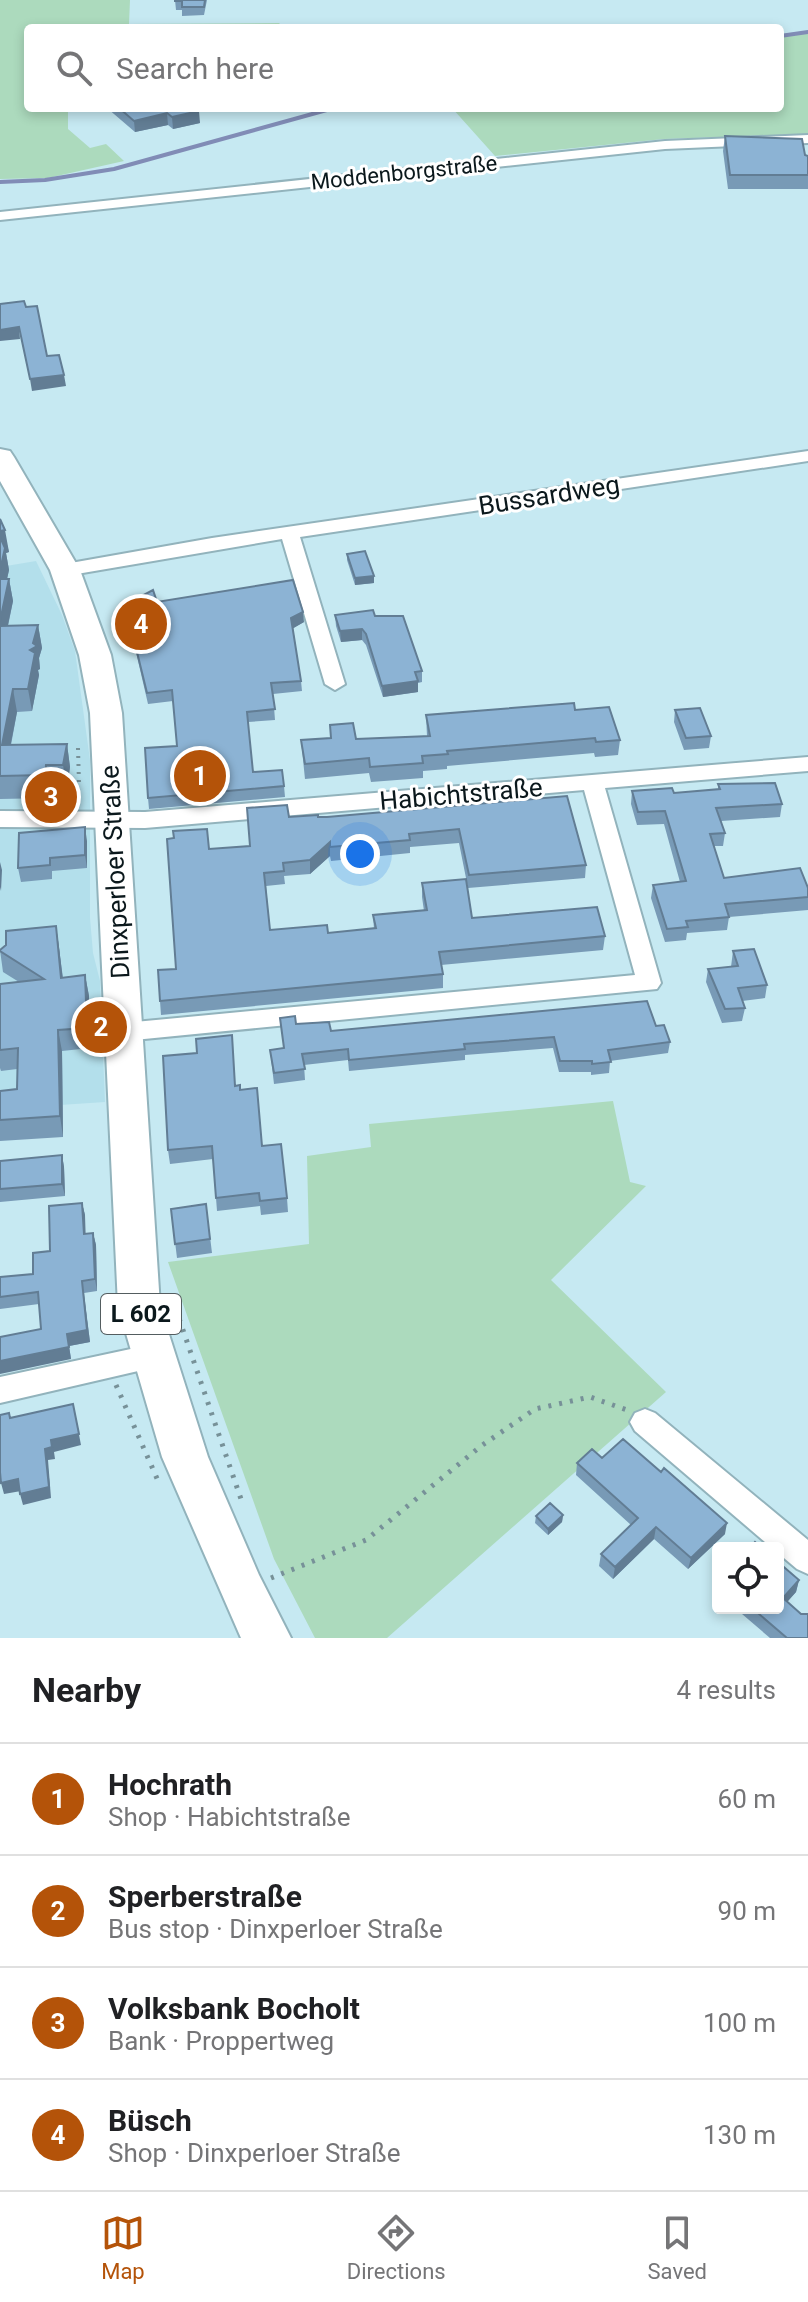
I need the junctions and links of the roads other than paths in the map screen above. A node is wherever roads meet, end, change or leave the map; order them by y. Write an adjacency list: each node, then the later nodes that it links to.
1 (808, 139): 2 (street, Moddenborgstraße)
2 (0, 216)
3 (808, 456): 5 (street, Bussardweg)
4 (0, 457): 6 (main road, Dinxperloer Straße / L 602)
5 (290, 534): 6 (street, Bussardweg); 7 (street)
6 (65, 570): 10 (main road, Dinxperloer Straße / L 602)
7 (335, 684)
8 (808, 764): 9 (street, Habichtstraße)
9 (593, 783): 10 (street, Habichtstraße); 12 (street)
10 (103, 818): 11 (street, Habichtstraße); 12 (main road, Dinxperloer Straße / L 602)
11 (0, 819)
12 (124, 1032): 13 (main road, Dinxperloer Straße / L 602)
13 (154, 1356): 14 (street); 17 (main road, Dinxperloer Straße / L 602)
14 (0, 1390)
15 (645, 1422): 16 (street)
16 (808, 1559)
17 (267, 1638)

